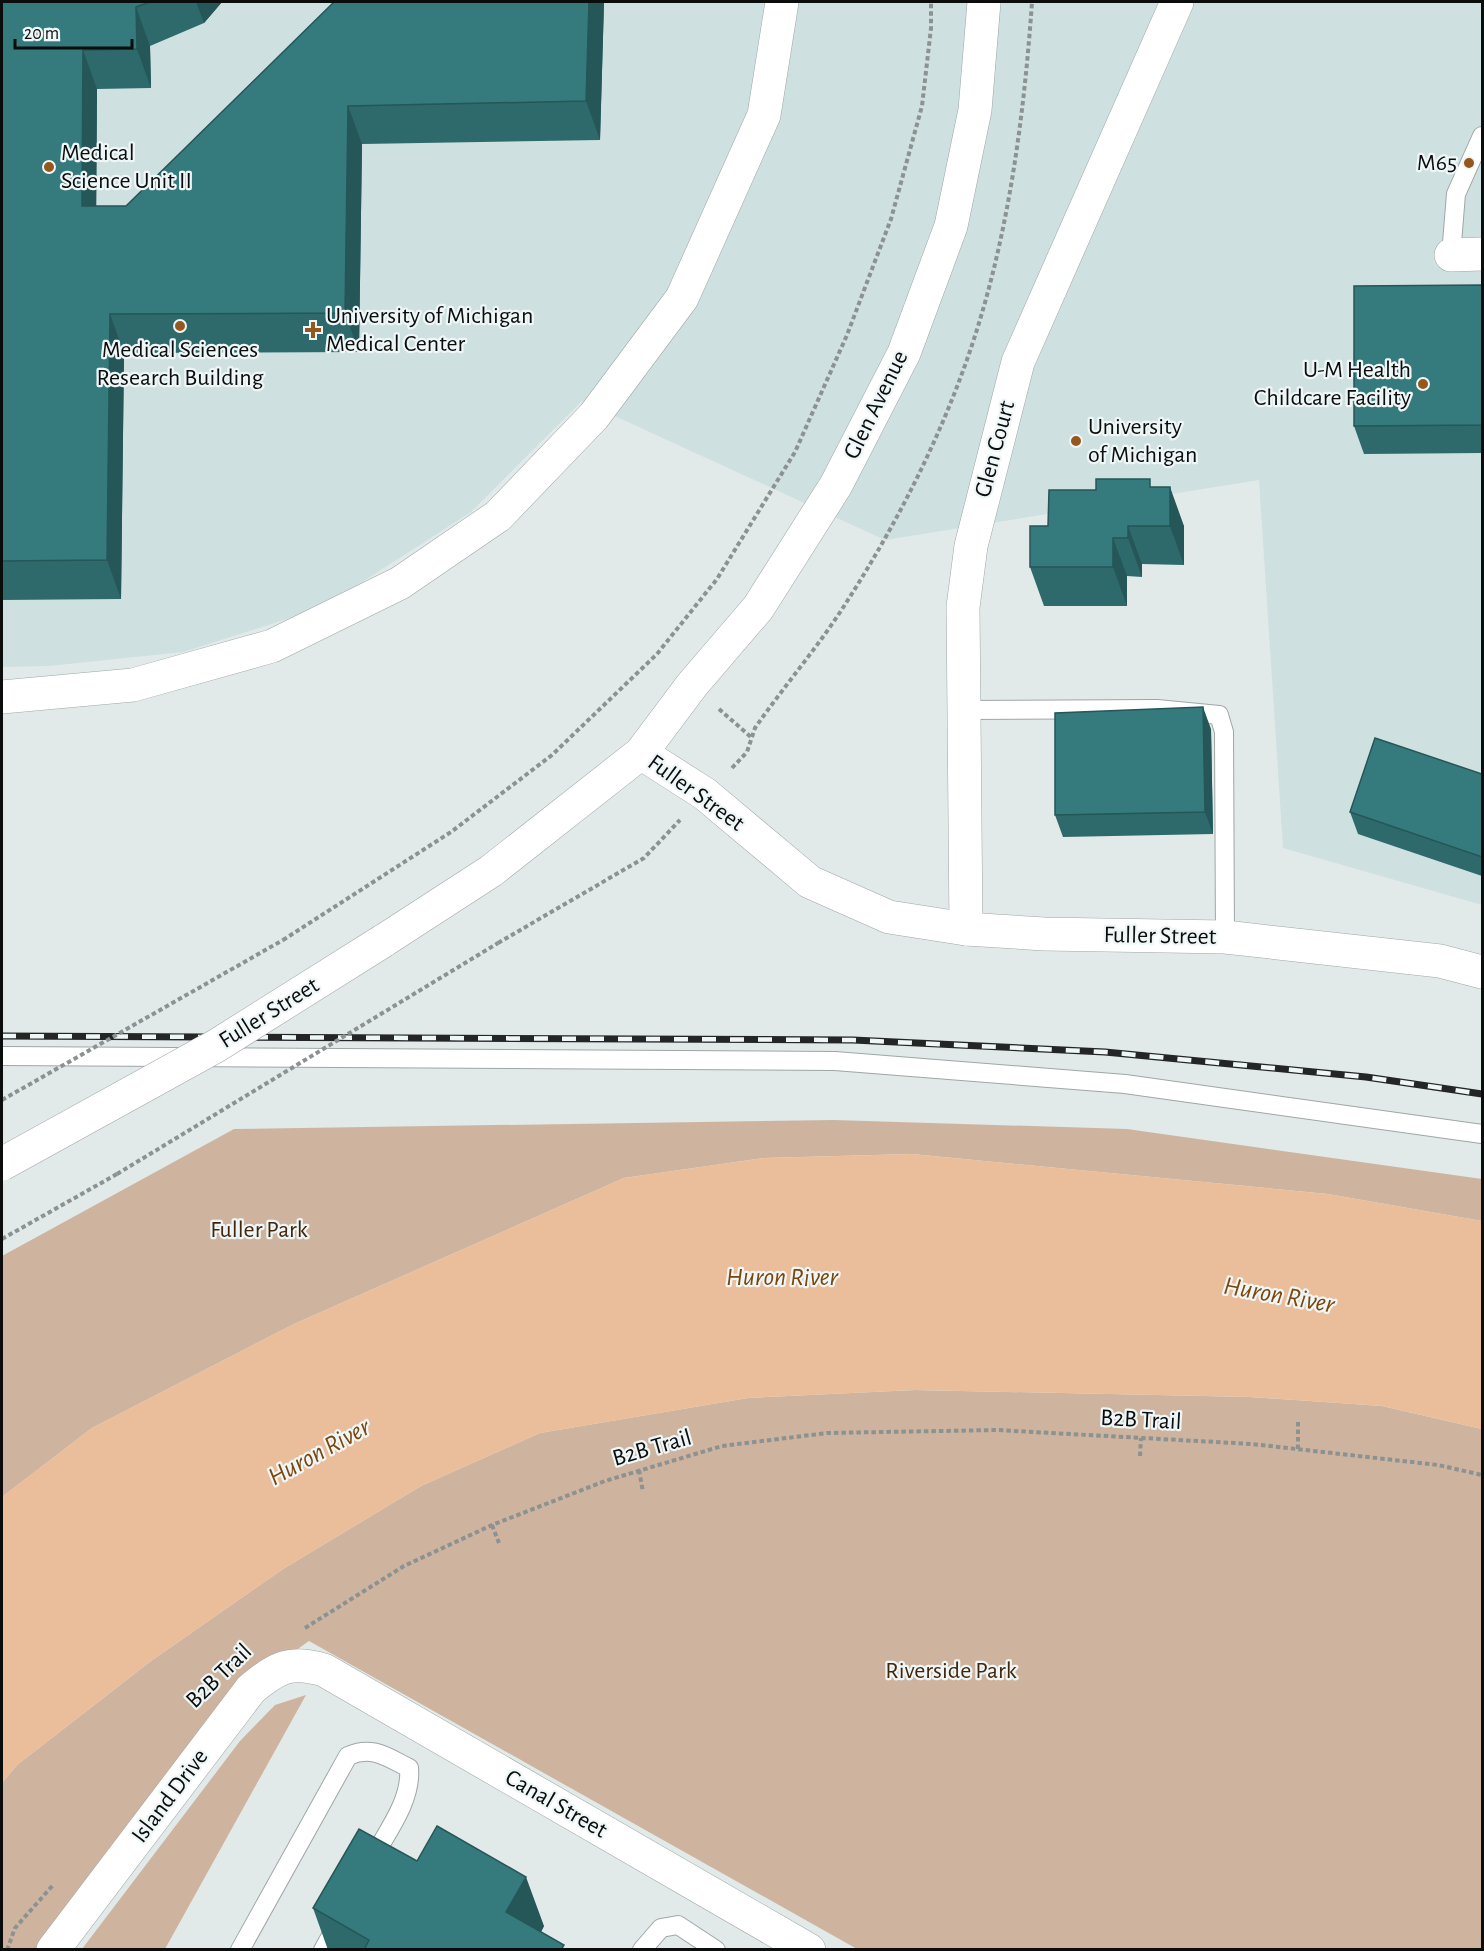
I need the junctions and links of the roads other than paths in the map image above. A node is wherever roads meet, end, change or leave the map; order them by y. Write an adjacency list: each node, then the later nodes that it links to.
1 (782, 2): 6 (street)
2 (984, 2): 8 (street, Glen Avenue)
3 (1177, 2): 7 (street, Glen Court)
4 (1482, 136): 5 (lane)
5 (1467, 254)
6 (2, 697)
7 (963, 710): 9 (street, Glen Court); 10 (lane)
8 (641, 753): 9 (street, Fuller Street); 14 (street, Fuller Street, bridge)
9 (966, 929): 10 (street, Fuller Street)
10 (1225, 937): 11 (street, Fuller Street)
11 (1482, 972)
12 (2, 1056): 13 (lane)
13 (1482, 1134)
14 (2, 1164)
15 (300, 1648): 18 (street, Island Drive); 23 (street, Canal Street)
16 (361, 1880): 19 (lane)
17 (345, 1910): 20 (lane)
18 (53, 1950)
19 (240, 1950)
20 (323, 1950)
21 (642, 1950): 22 (lane)
22 (716, 1950)
23 (809, 1950)

